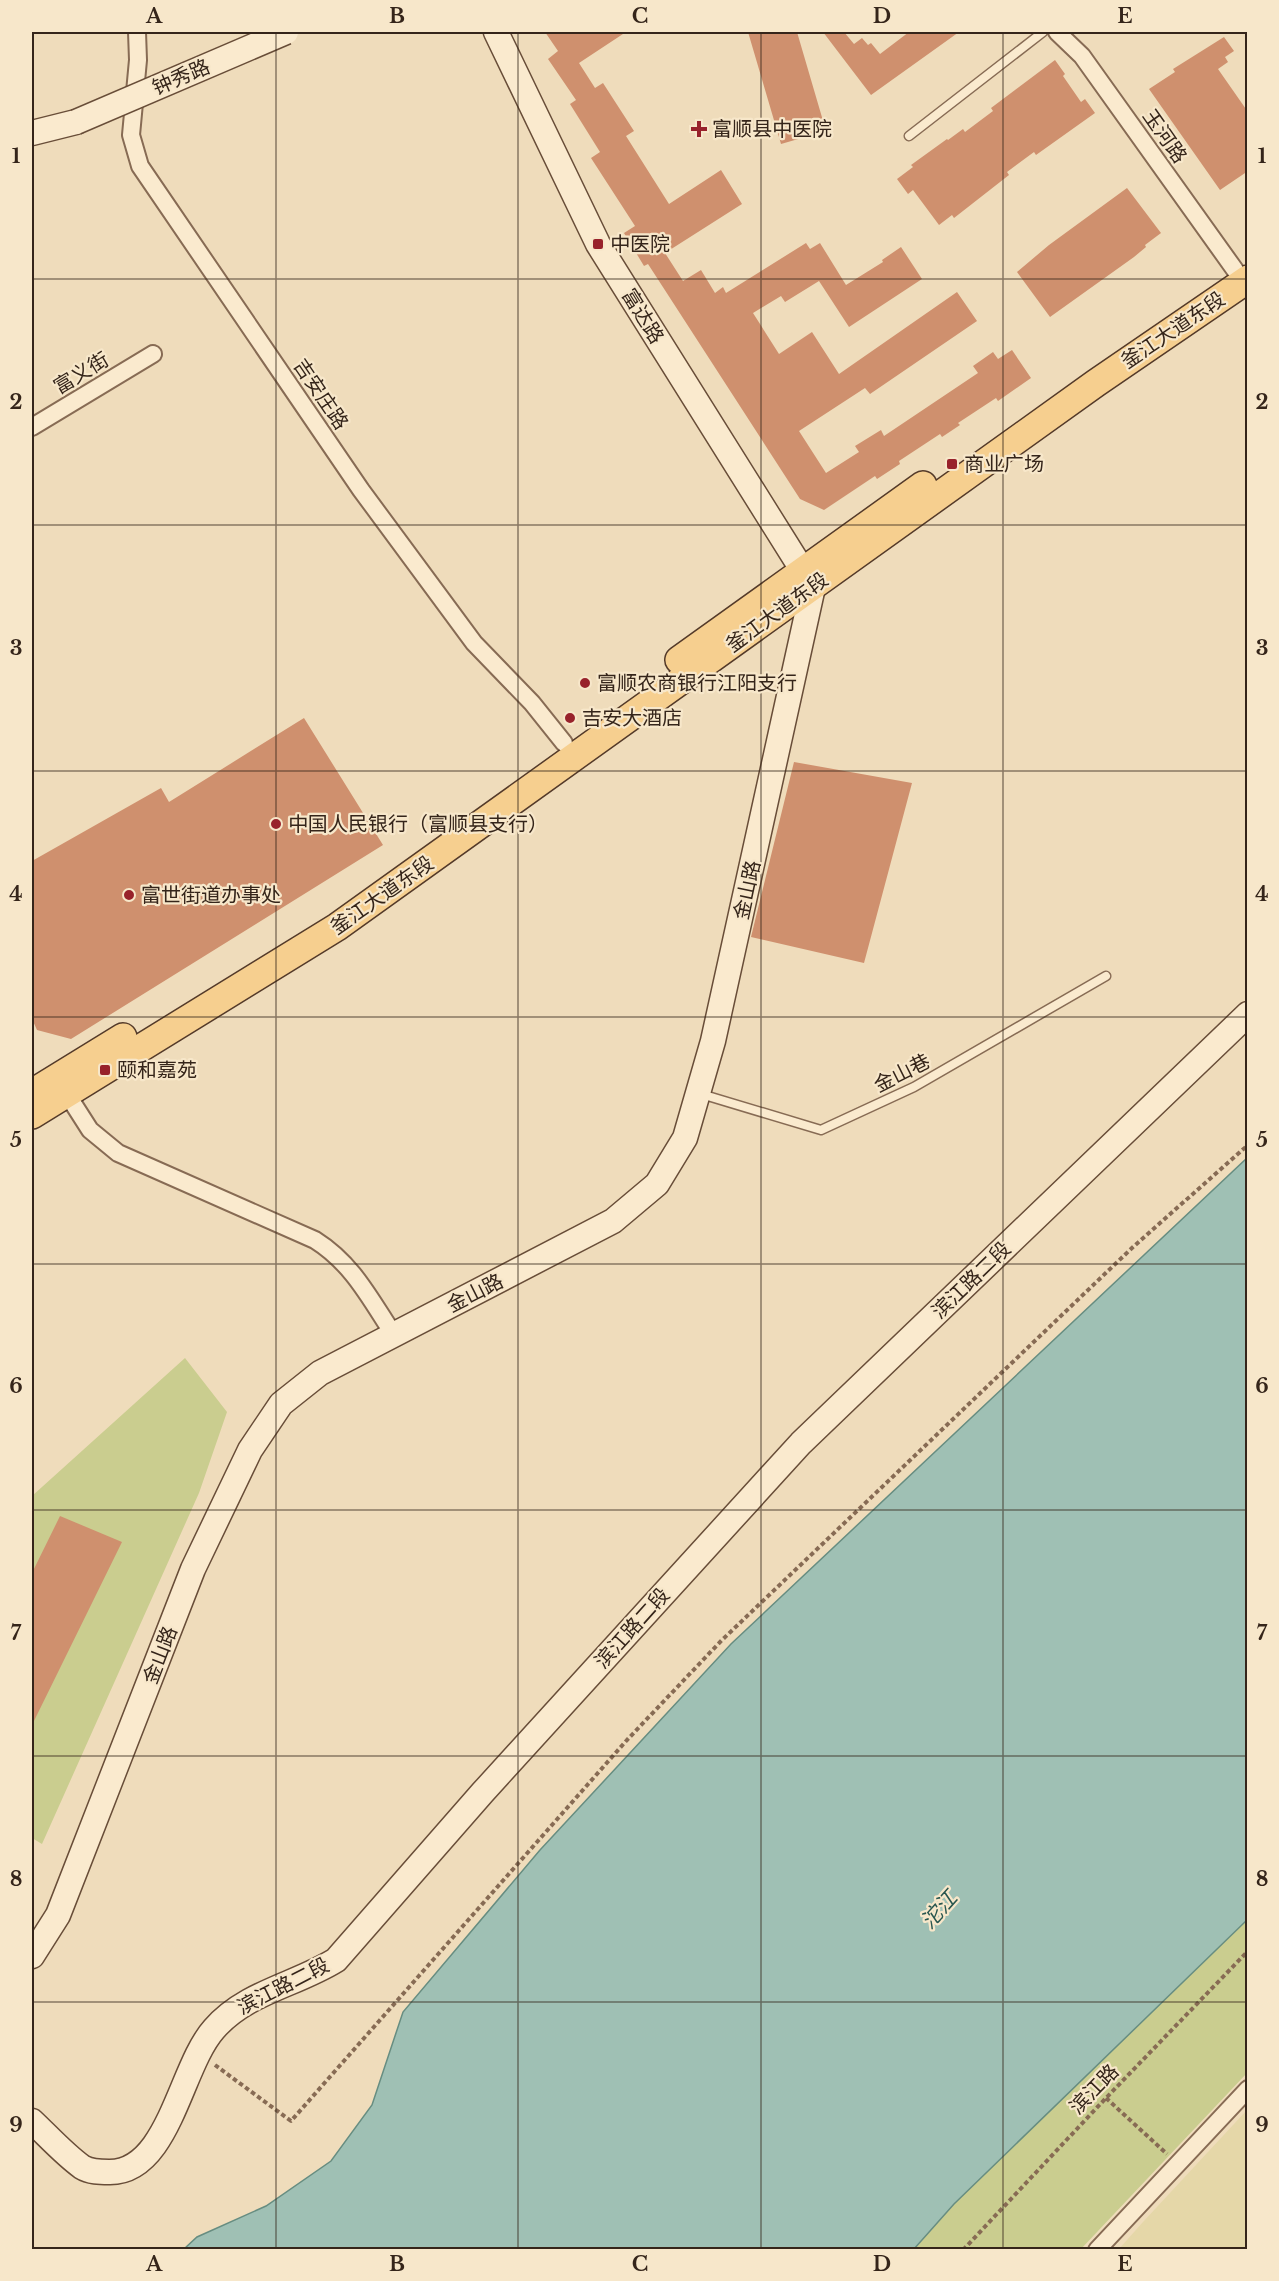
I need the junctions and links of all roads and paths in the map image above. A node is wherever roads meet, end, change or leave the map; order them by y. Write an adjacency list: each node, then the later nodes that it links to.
1 (137, 32): 12 (street, 吉安庄路)
2 (286, 32): 6 (street, 钟秀路, bridge)
3 (496, 32): 11 (street, 富达路)
4 (1043, 32): 7 (lane)
5 (1057, 32): 8 (street, 玉河路)
6 (32, 133)
7 (909, 136)
8 (1243, 270): 11 (main road, 釜江大道东段)
9 (153, 354): 10 (street, 富义街)
10 (32, 427)
11 (808, 579): 12 (main road, 釜江大道东段); 15 (street, 金山路); 16 (main road, 釜江大道东段)
12 (564, 743): 17 (main road, 釜江大道东段)
13 (1106, 976): 15 (lane, 金山巷)
14 (1248, 1014): 22 (street, 滨江路二段)
15 (698, 1093): 19 (street, 金山路)
16 (67, 1094): 17 (main road, 釜江大道东段); 19 (street)
17 (33, 1107)
18 (1248, 1145): 22 (path)
19 (394, 1335): 21 (street, 金山路)
20 (1248, 1951): 24 (path, 滨江路)
21 (32, 1956)
22 (197, 2052): 25 (street, 滨江路二段)
23 (1248, 2089): 26 (street)
24 (1106, 2098): 26 (path); 27 (path, 滨江路)
25 (32, 2121)
26 (1177, 2164): 28 (street)
27 (963, 2250)
28 (1097, 2250)

